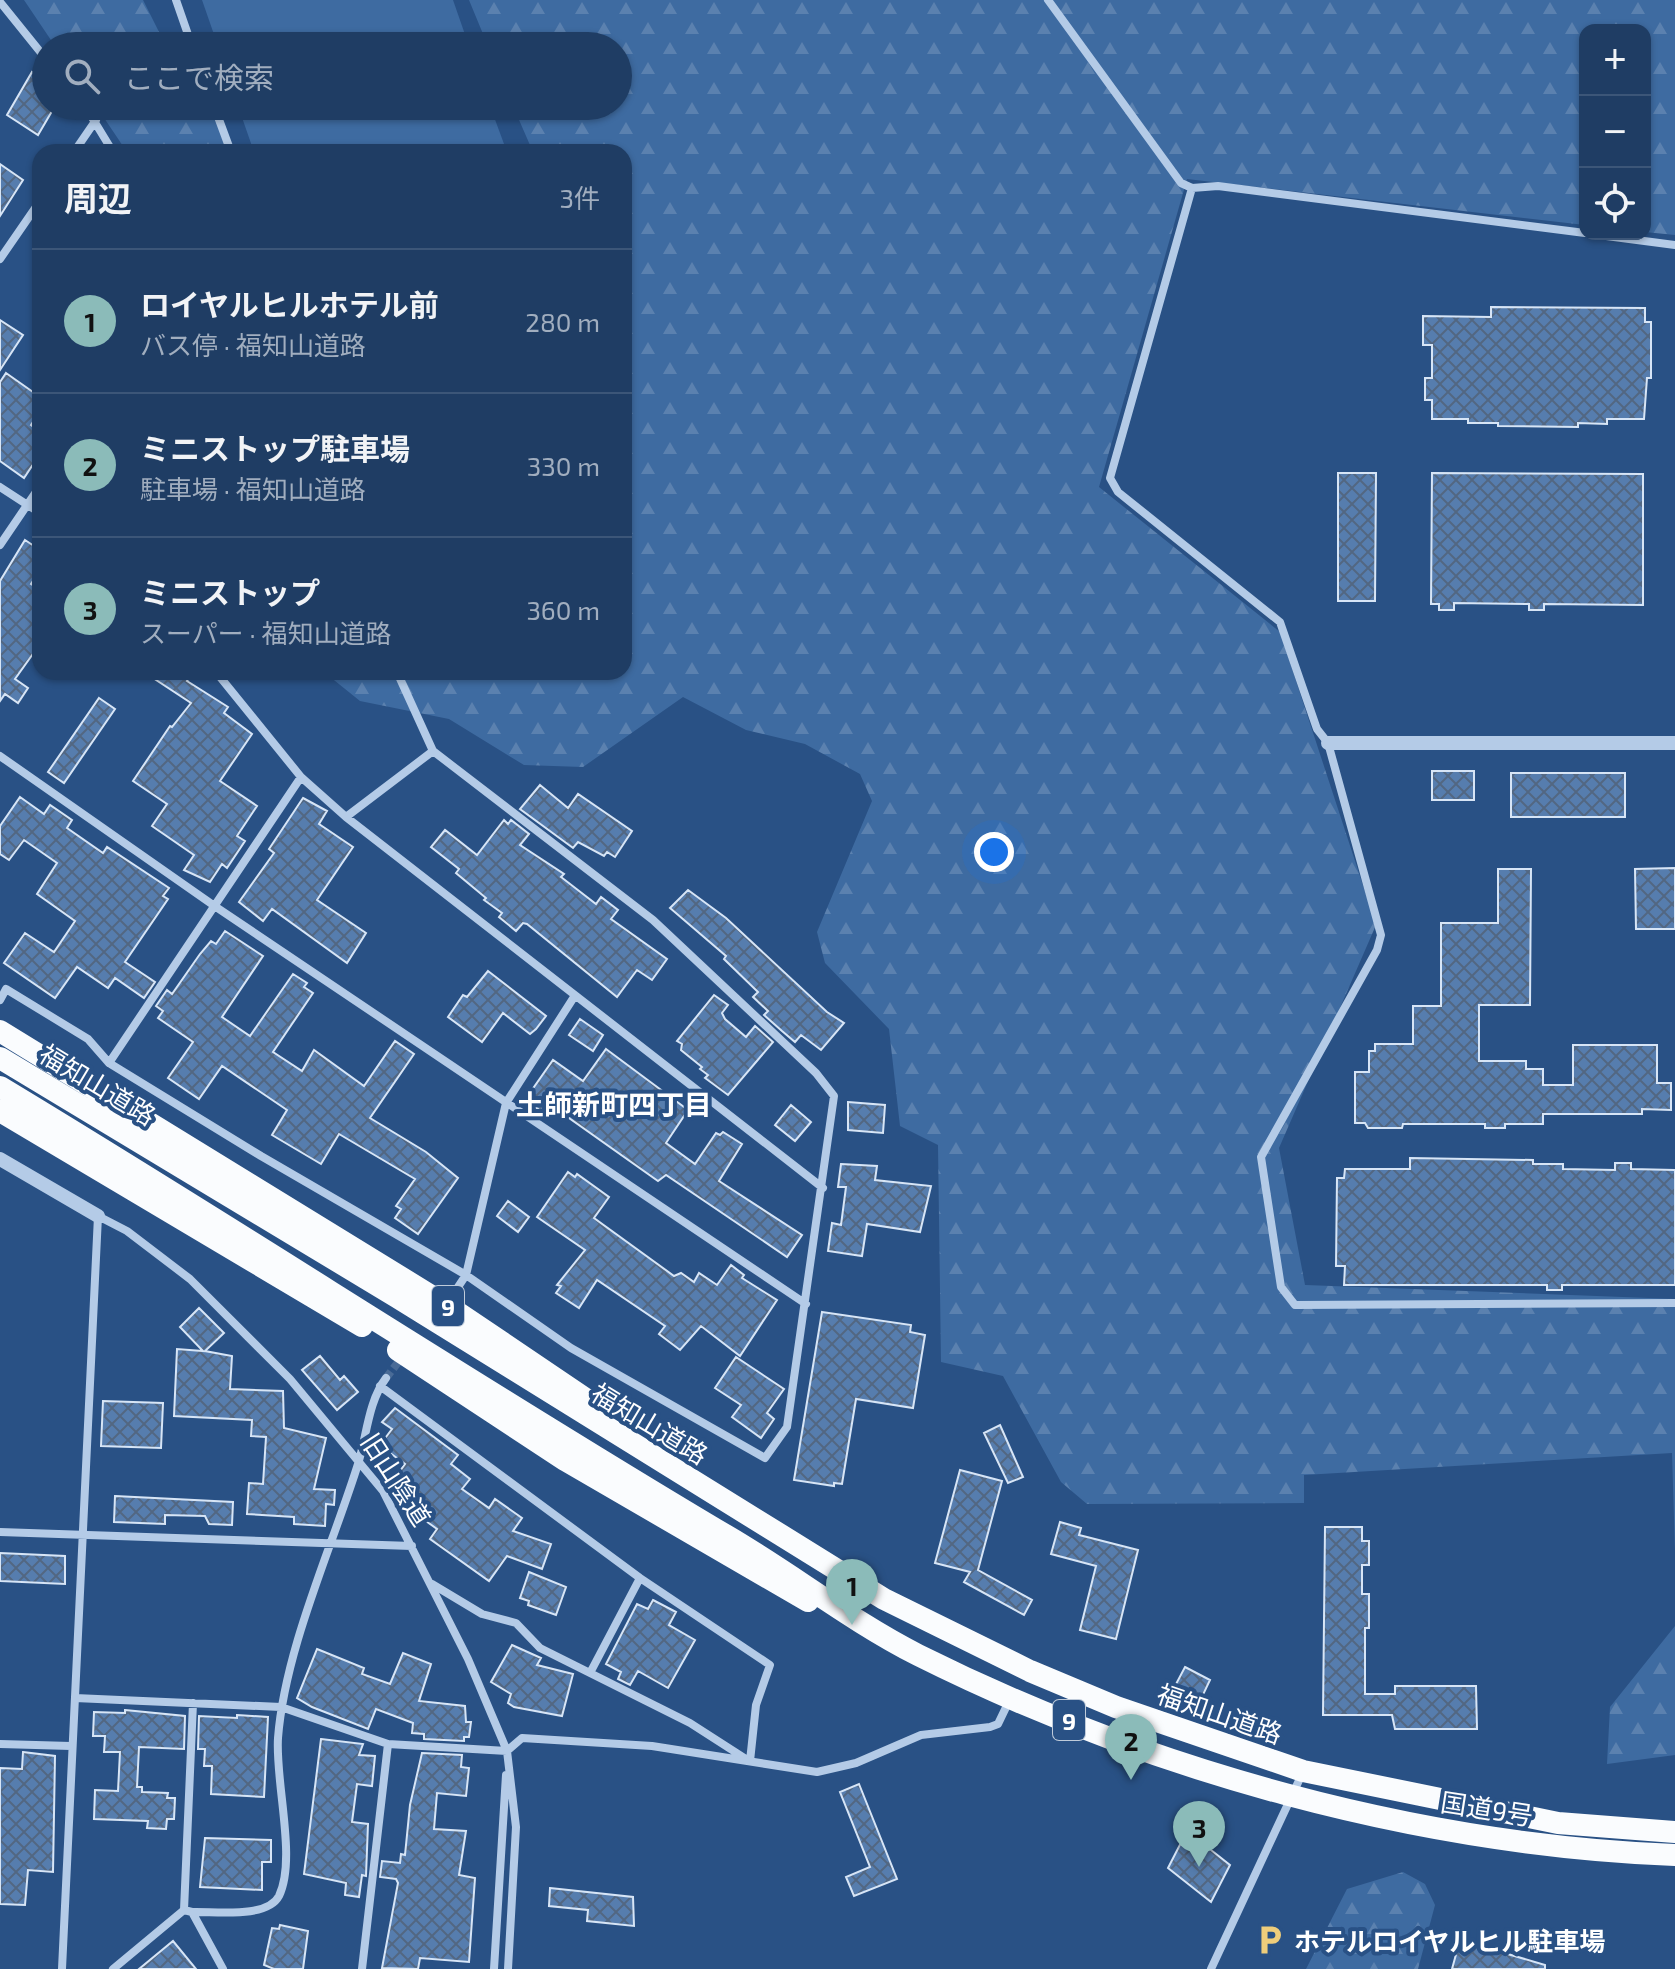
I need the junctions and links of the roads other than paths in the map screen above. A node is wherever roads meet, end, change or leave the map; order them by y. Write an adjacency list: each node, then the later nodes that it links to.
1 (176, 0): 4 (street)
2 (1048, 0): 11 (street)
3 (0, 2): 5 (street)
4 (187, 32)
5 (32, 42)
6 (96, 120): 8 (street); 9 (street)
7 (219, 120): 10 (street)
8 (80, 144)
9 (109, 144)
10 (228, 144)
11 (1192, 188): 13 (street); 24 (street)
12 (32, 213): 16 (street)
13 (1579, 232)
14 (1637, 240): 15 (street)
15 (1675, 245)
16 (0, 259)
17 (0, 487): 19 (street)
18 (32, 497): 19 (street)
19 (27, 504): 20 (street); 21 (street)
20 (32, 507)
21 (0, 545)
22 (222, 680): 28 (street)
23 (401, 680): 26 (street)
24 (1328, 743): 25 (street); 44 (street)
25 (1675, 743)
26 (433, 751): 29 (street); 40 (street)
27 (0, 756): 30 (street)
28 (301, 777): 29 (street); 30 (street)
29 (346, 817): 31 (street)
30 (216, 907): 35 (street); 37 (street)
31 (574, 997): 37 (street); 40 (street)
32 (0, 1000): 35 (street)
33 (0, 1031): 55 (highway, 9)
34 (0, 1058): 55 (highway, 福知山道路 / 9)
35 (109, 1063): 42 (street)
36 (0, 1087): 56 (highway, 福知山道路 / 9)
37 (506, 1103): 42 (street); 45 (street)
38 (0, 1111): 56 (highway, 9)
39 (0, 1159): 41 (street, 旧山陰道)
40 (823, 1188): 45 (street)
41 (98, 1216): 48 (street, 旧山陰道); 50 (street)
42 (466, 1275): 43 (street); 45 (street)
43 (454, 1293)
44 (1675, 1303)
45 (806, 1304)
46 (386, 1378): 47 (street)
47 (380, 1386): 48 (street); 53 (street)
48 (359, 1460): 51 (street); 52 (street, 旧山陰道)
49 (0, 1532): 50 (street)
50 (81, 1536): 51 (street); 59 (street)
51 (332, 1543): 52 (street); 61 (street)
52 (412, 1546): 54 (street, 旧山陰道)
53 (640, 1578): 57 (street); 66 (street)
54 (432, 1584): 57 (street); 65 (street, 旧山陰道)
55 (884, 1599): 67 (highway, 福知山道路 / 9)
56 (854, 1619): 58 (highway, 福知山道路 / 9)
57 (590, 1673): 66 (street)
58 (1010, 1697): 66 (street); 68 (highway, 福知山道路 / 9)
59 (75, 1698): 60 (street); 64 (street)
60 (193, 1703): 61 (street); 71 (street)
61 (281, 1707): 63 (street); 71 (street)
62 (0, 1744): 64 (street)
63 (388, 1744): 65 (street); 75 (street)
64 (71, 1746): 72 (street)
65 (507, 1751): 66 (street); 76 (street); 77 (street, 旧山陰道)
66 (750, 1761)
67 (1303, 1771): 68 (street); 69 (highway, 国道9号 / 9)
68 (1293, 1797): 70 (highway, 国道9号 / 9); 78 (street)
69 (1675, 1832)
70 (1675, 1855)
71 (188, 1911): 73 (street); 74 (street)
72 (62, 1969)
73 (113, 1969)
74 (223, 1969)
75 (362, 1969)
76 (494, 1969)
77 (508, 1969)
78 (1211, 1969)

